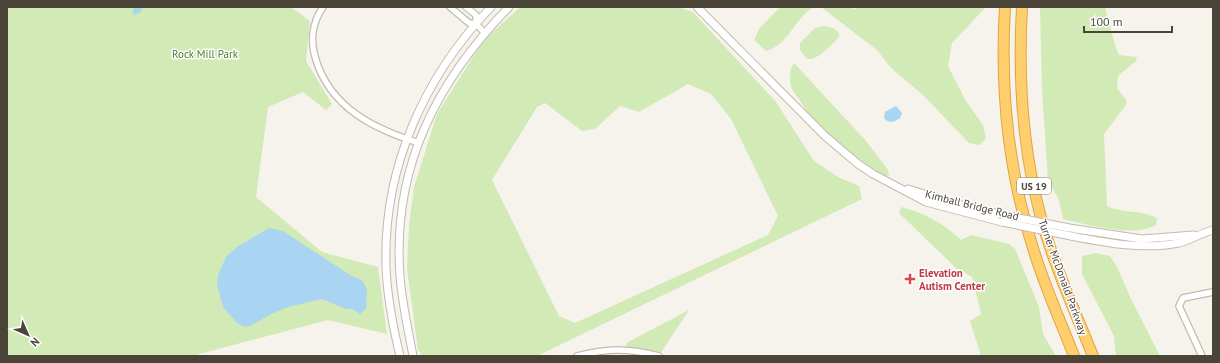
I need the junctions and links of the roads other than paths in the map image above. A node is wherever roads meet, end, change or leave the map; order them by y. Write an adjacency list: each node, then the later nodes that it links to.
1 (322, 7): 11 (street)
2 (450, 7): 9 (street)
3 (466, 7): 9 (street)
4 (491, 7): 9 (street)
5 (509, 7): 10 (street)
6 (697, 7): 13 (street, Kimball Bridge Road)
7 (1005, 7): 21 (highway, Turner McDonald Parkway / US 19)
8 (1022, 7): 22 (highway, Turner McDonald Parkway / US 19)
9 (476, 24): 10 (street); 11 (street)
10 (485, 33): 12 (street)
11 (406, 139): 12 (street); 17 (street)
12 (419, 143): 18 (street)
13 (890, 184): 15 (street, Kimball Bridge Road, bridge); 15 (street, Kimball Bridge Road, bridge)
14 (1213, 230): 15 (street, Kimball Bridge Road)
15 (1196, 235)
16 (1213, 292): 23 (street)
17 (400, 356)
18 (413, 356)
19 (577, 356): 20 (street)
20 (659, 356)
21 (1074, 356)
22 (1093, 356)
23 (1202, 356)

